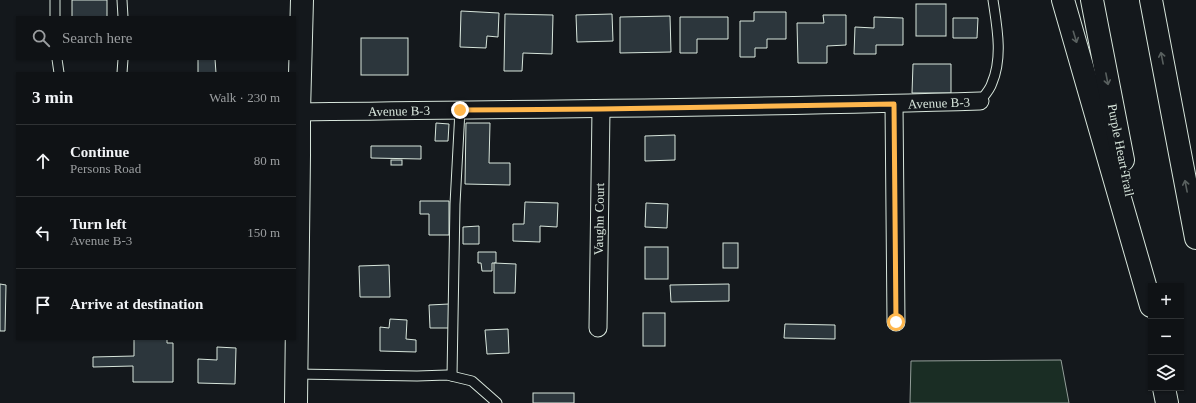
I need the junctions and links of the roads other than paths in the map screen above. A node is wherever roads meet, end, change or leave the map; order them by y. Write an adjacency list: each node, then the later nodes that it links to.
1 (55, 0): 8 (lane)
2 (122, 0): 9 (lane)
3 (302, 0): 18 (main road)
4 (993, 0): 14 (lane)
5 (1064, 0): 22 (main road, one-way to 22)
6 (1092, 0): 21 (main road, Purple Heart Trail, one-way to 21)
7 (1151, 0): 20 (main road, one-way to 7)
8 (55, 16)
9 (123, 16)
10 (57, 60): 12 (lane)
11 (124, 60): 13 (lane)
12 (59, 72)
13 (122, 72)
14 (980, 101): 15 (street, Avenue B-3)
15 (894, 104): 16 (street, Avenue B-3); 23 (street)
16 (601, 109): 17 (street, Avenue B-3); 24 (street, Vaughn Court)
17 (460, 110): 18 (street, Avenue B-3); 26 (lane)
18 (298, 112): 19 (main road)
19 (297, 155): 25 (main road)
20 (1196, 238)
21 (1148, 286)
22 (1148, 295)
23 (896, 322)
24 (598, 328)
25 (296, 374): 26 (lane); 28 (main road)
26 (452, 376): 29 (lane)
27 (1165, 391): 30 (main road)
28 (296, 403)
29 (497, 403)
30 (1167, 403)

